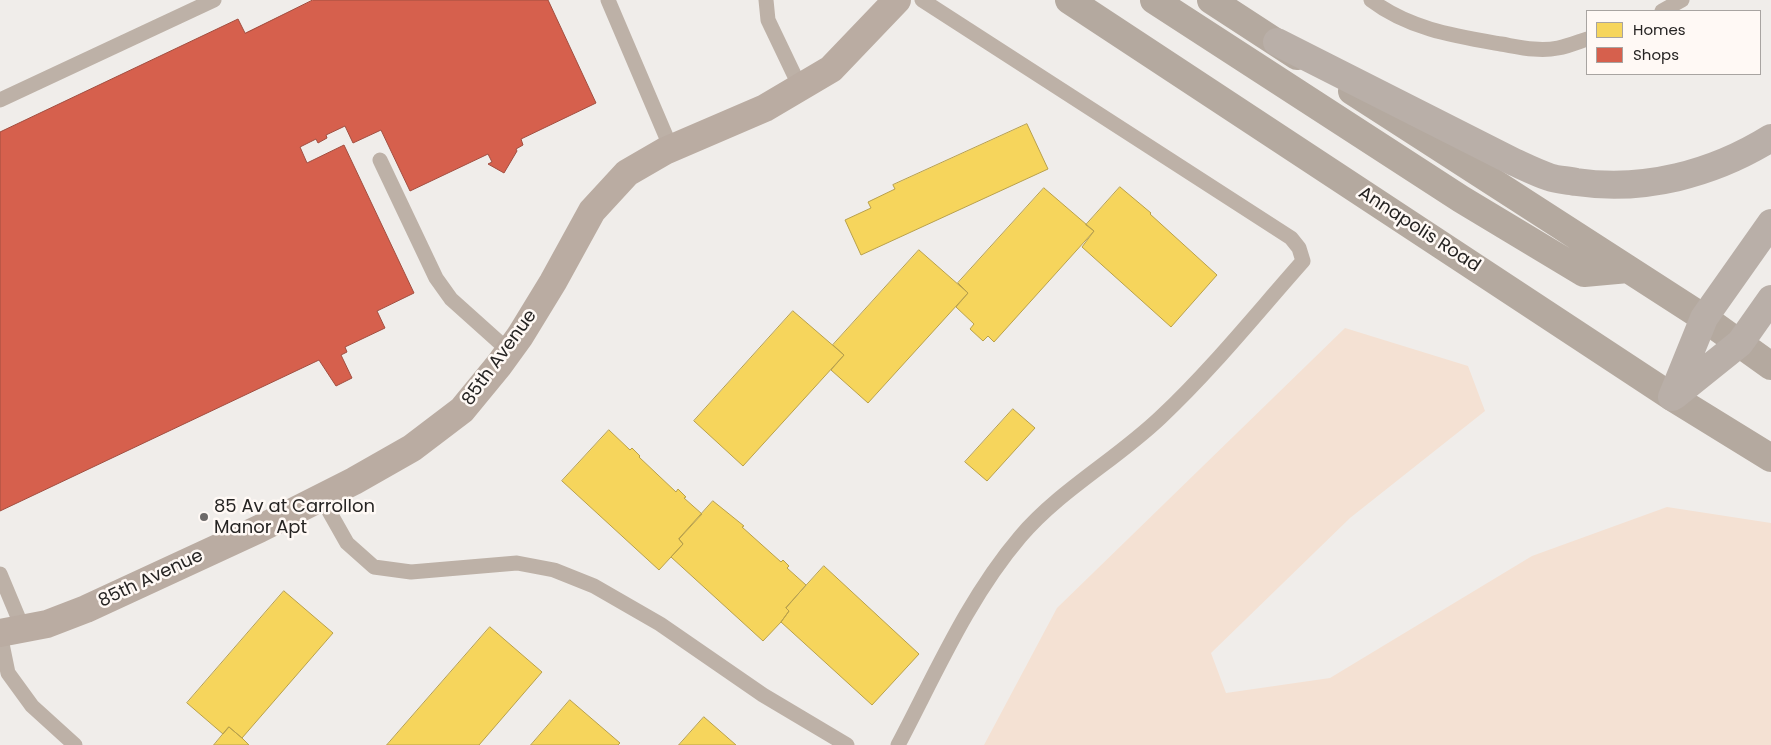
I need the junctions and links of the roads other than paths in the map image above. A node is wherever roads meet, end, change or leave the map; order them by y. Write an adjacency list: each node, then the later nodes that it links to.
1 (214, 0): 15 (lane)
2 (608, 0): 17 (lane)
3 (766, 0): 14 (lane)
4 (898, 0): 14 (street, 85th Avenue)
5 (922, 0): 33 (lane)
6 (1069, 0): 26 (main road, Annapolis Road)
7 (1154, 0): 20 (main road)
8 (1211, 0): 13 (main road)
9 (1371, 0): 12 (lane)
10 (1682, 0): 11 (lane)
11 (1664, 10)
12 (1586, 39)
13 (1277, 42): 16 (highway); 20 (main road)
14 (800, 87): 17 (street, 85th Avenue)
15 (0, 100)
16 (1771, 138)
17 (671, 148): 24 (street, 85th Avenue)
18 (380, 160): 24 (lane)
19 (1771, 223): 22 (highway)
20 (1628, 269): 22 (main road)
21 (1771, 299): 23 (highway)
22 (1704, 318): 23 (main road); 26 (highway)
23 (1740, 343): 25 (main road); 26 (highway)
24 (509, 351): 28 (street, 85th Avenue)
25 (1771, 366)
26 (1672, 397): 27 (main road, Annapolis Road)
27 (1771, 458)
28 (322, 497): 30 (street, 85th Avenue); 32 (lane)
29 (0, 574): 30 (lane)
30 (8, 632): 31 (lane)
31 (75, 745)
32 (847, 745)
33 (898, 745)

